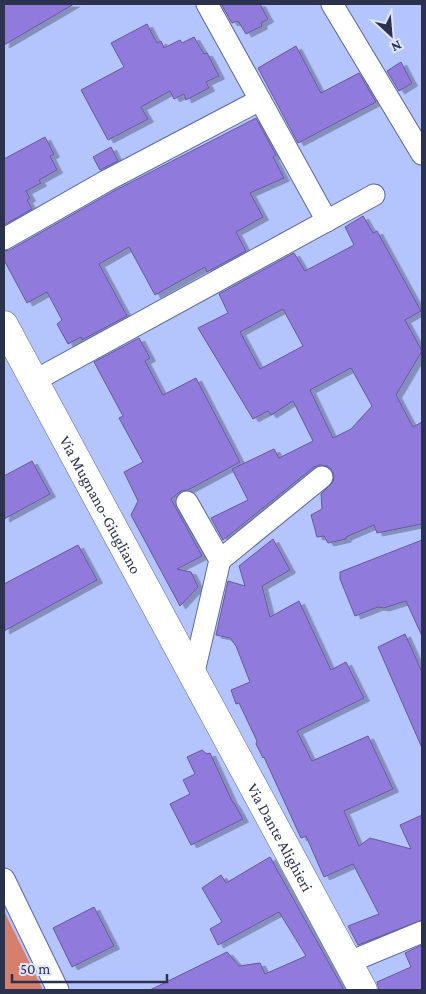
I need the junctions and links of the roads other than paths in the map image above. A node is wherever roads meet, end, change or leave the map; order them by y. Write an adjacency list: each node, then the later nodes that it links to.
1 (207, 4): 3 (street)
2 (332, 4): 4 (street)
3 (260, 100): 6 (street); 7 (street)
4 (422, 154)
5 (374, 195): 6 (street)
6 (327, 221): 9 (street)
7 (4, 239)
8 (4, 325): 9 (main road, Via Mugnano-Giugliano)
9 (34, 381): 13 (main road, Via Mugnano-Giugliano)
10 (322, 477): 12 (street)
11 (187, 502): 12 (street)
12 (220, 560): 13 (street)
13 (195, 680): 16 (main road, Via Dante Alighieri)
14 (4, 879): 17 (street)
15 (422, 932): 16 (street)
16 (348, 963): 18 (main road, Via Dante Alighieri)
17 (58, 990)
18 (363, 990)

